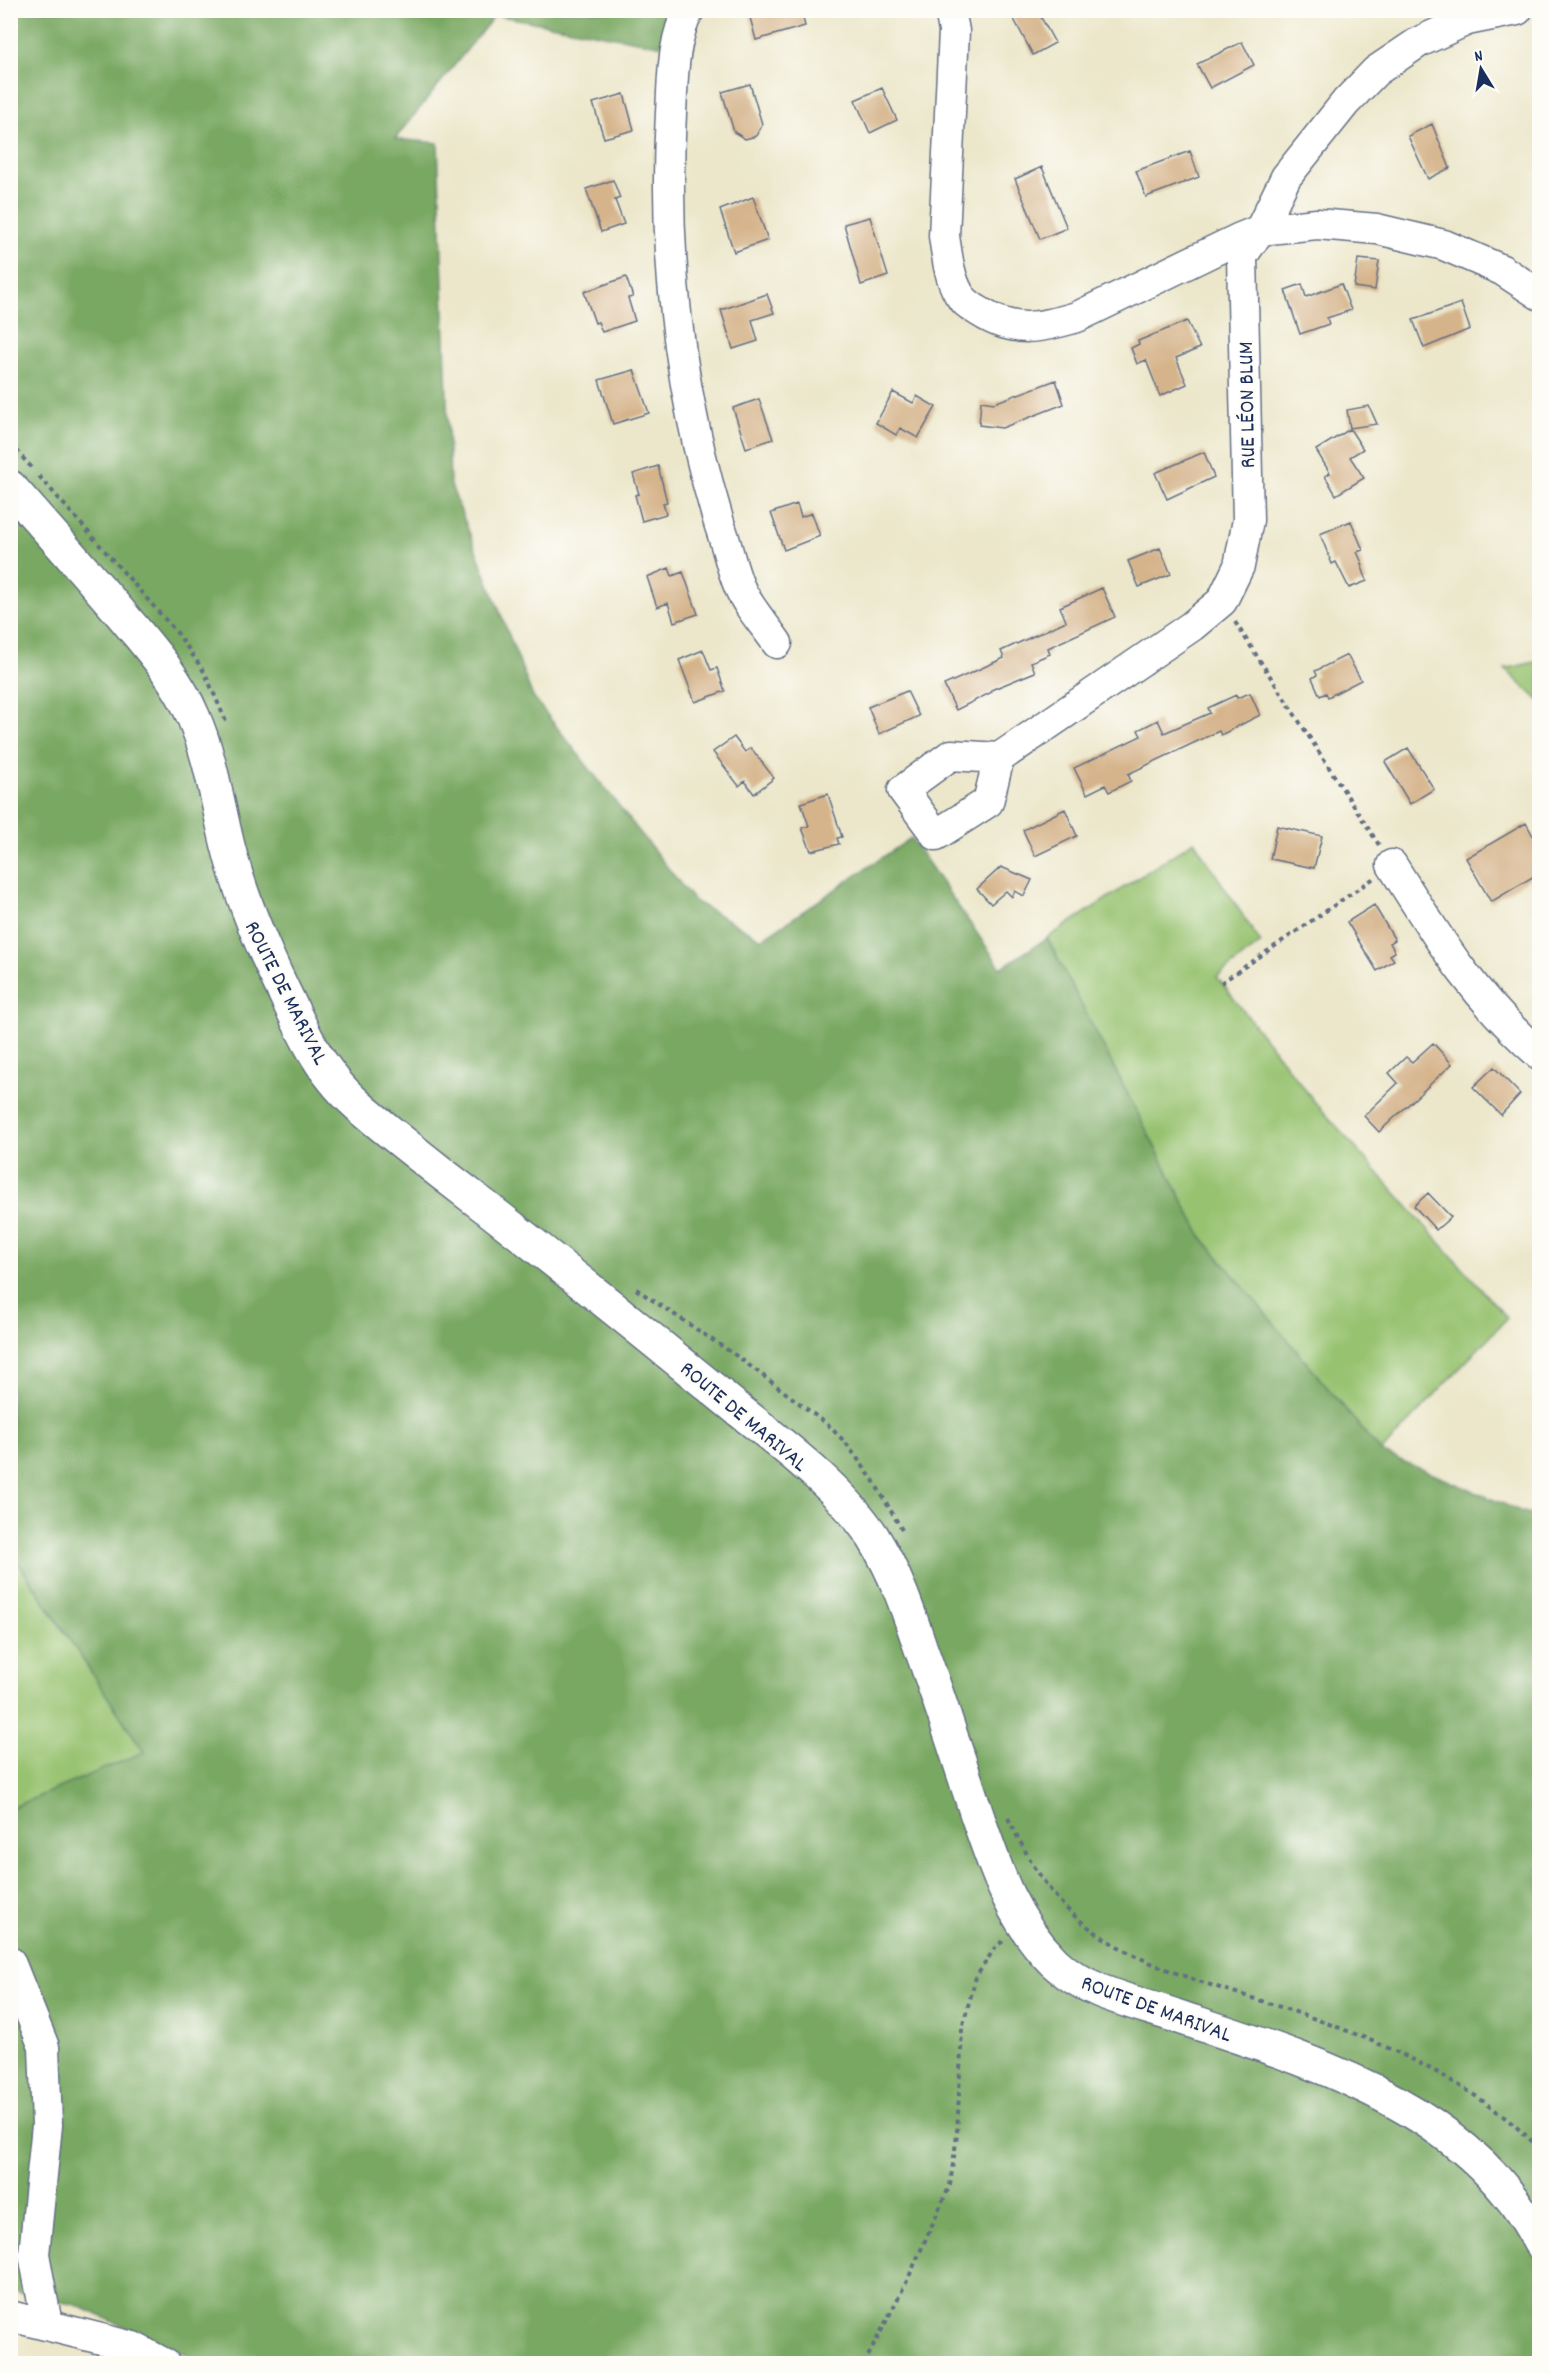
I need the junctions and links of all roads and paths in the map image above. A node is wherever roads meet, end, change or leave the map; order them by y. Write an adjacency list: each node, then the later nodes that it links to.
1 (689, 10): 8 (street)
2 (950, 10): 4 (street)
3 (1517, 10): 4 (street, RUE LÉON BLUM)
4 (1260, 230): 5 (street); 7 (street, RUE LÉON BLUM)
5 (1539, 295)
6 (10, 487): 13 (main road, ROUTE DE MARIVAL)
7 (1222, 601): 9 (street, RUE LÉON BLUM); 10 (path)
8 (777, 643)
9 (999, 758)
10 (1392, 865): 11 (path); 12 (street)
11 (1221, 983)
12 (1539, 1055)
13 (1025, 1926): 15 (main road, ROUTE DE MARIVAL); 19 (path)
14 (10, 1962): 17 (street)
15 (1539, 2243)
16 (10, 2316): 17 (street)
17 (47, 2324): 18 (street)
18 (165, 2364)
19 (864, 2364)

